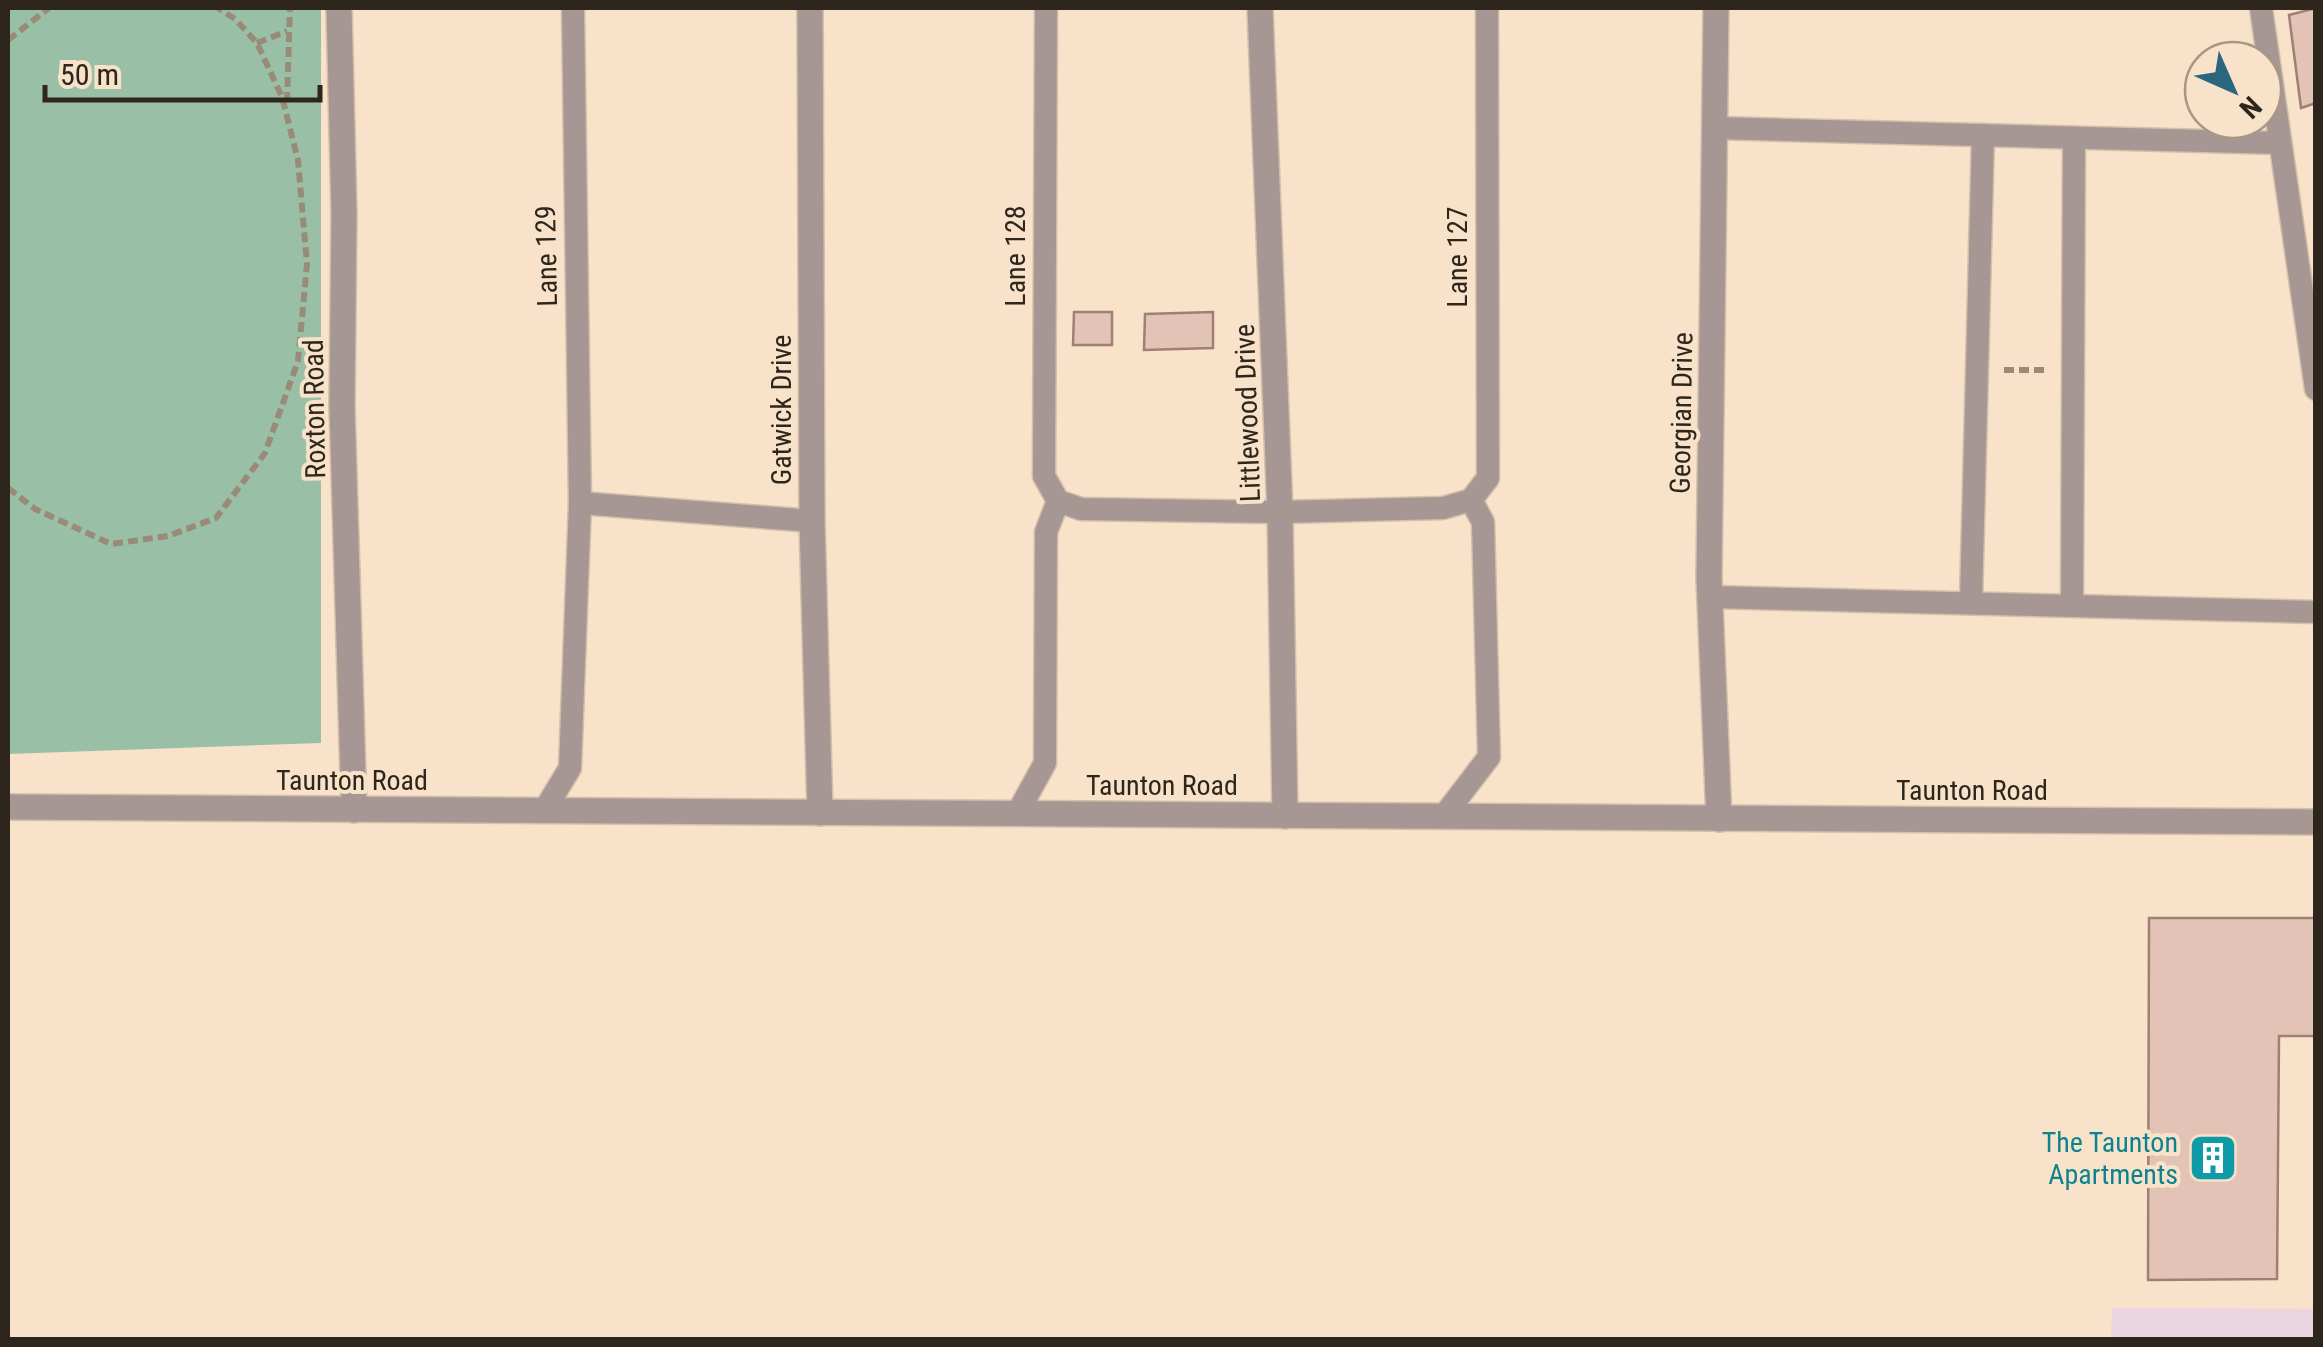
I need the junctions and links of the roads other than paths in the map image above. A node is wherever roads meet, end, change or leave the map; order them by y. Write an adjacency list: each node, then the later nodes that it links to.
1 (340, 8): 24 (street, Roxton Road)
2 (573, 8): 16 (lane, Lane 129)
3 (810, 8): 18 (street, Gatwick Drive)
4 (1046, 8): 15 (lane, Lane 128)
5 (1260, 8): 17 (street, Littlewood Drive)
6 (1487, 8): 14 (lane, Lane 127)
7 (1716, 8): 9 (street, Georgian Drive)
8 (2261, 8): 12 (lane)
9 (1715, 128): 10 (lane); 19 (street, Georgian Drive)
10 (1983, 136): 11 (lane); 20 (lane)
11 (2074, 138): 12 (lane); 21 (lane)
12 (2280, 143): 13 (lane)
13 (2316, 389)
14 (1471, 500): 17 (lane); 29 (lane)
15 (1058, 501): 17 (lane); 27 (lane)
16 (580, 503): 18 (lane); 25 (lane, Lane 129)
17 (1280, 512): 28 (street, Littlewood Drive)
18 (812, 521): 26 (street, Gatwick Drive)
19 (1710, 597): 20 (lane); 30 (street, Georgian Drive)
20 (1971, 602): 21 (lane)
21 (2072, 605): 22 (lane)
22 (2316, 612)
23 (8, 807): 24 (street, Taunton Road)
24 (354, 810): 25 (street, Taunton Road)
25 (544, 811): 26 (street, Taunton Road)
26 (820, 813): 27 (street, Taunton Road)
27 (1017, 814): 28 (street, Taunton Road)
28 (1286, 816): 29 (street, Taunton Road)
29 (1443, 817): 30 (street, Taunton Road)
30 (1720, 818): 31 (street, Taunton Road)
31 (2316, 822)

